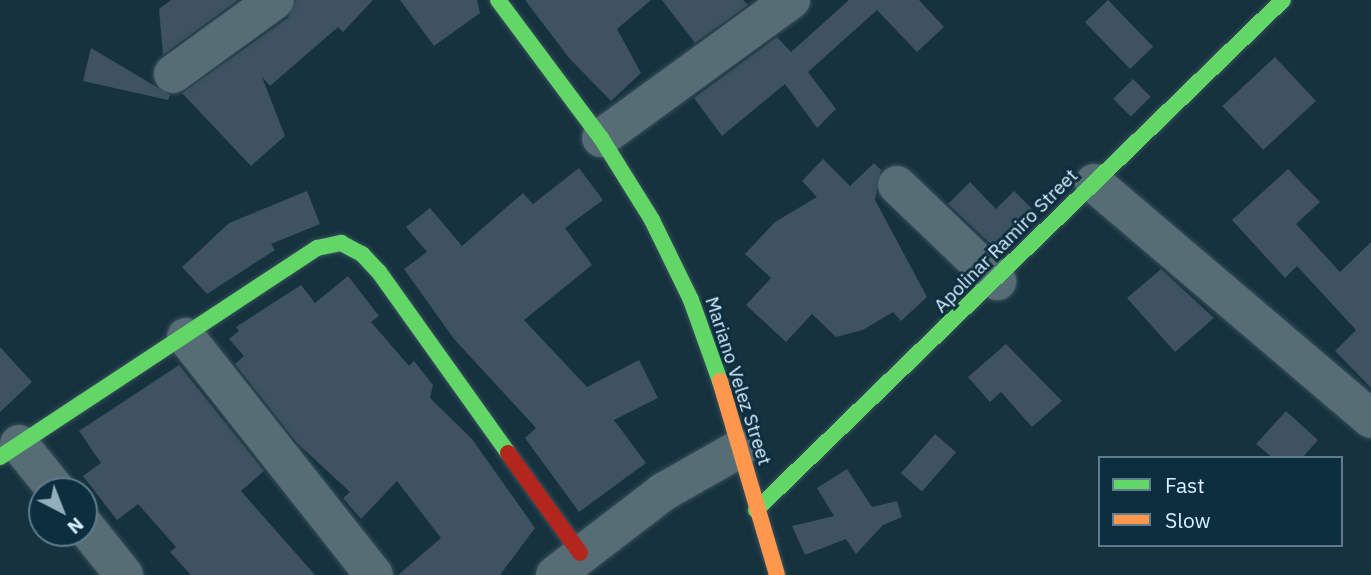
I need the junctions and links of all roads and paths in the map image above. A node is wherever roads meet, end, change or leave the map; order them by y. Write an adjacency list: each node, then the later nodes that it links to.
1 (275, 0): 5 (street)
2 (498, 0): 6 (street, Mariano Velez Street)
3 (791, 0): 6 (street)
4 (1283, 0): 7 (street, Apolinar Ramiro Street)
5 (173, 74)
6 (601, 138): 12 (street, Mariano Velez Street)
7 (1094, 183): 9 (street, Apolinar Ramiro Street); 11 (street)
8 (897, 185): 9 (street)
9 (996, 281): 15 (street, Apolinar Ramiro Street)
10 (186, 337): 13 (street); 17 (street); 19 (street)
11 (1371, 419)
12 (739, 449): 15 (street, Mariano Velez Street); 17 (street)
13 (10, 451): 14 (street)
14 (41, 477)
15 (756, 510): 20 (street, Mariano Velez Street)
16 (98, 542): 18 (street)
17 (567, 564)
18 (124, 575)
19 (374, 575)
20 (778, 575)

